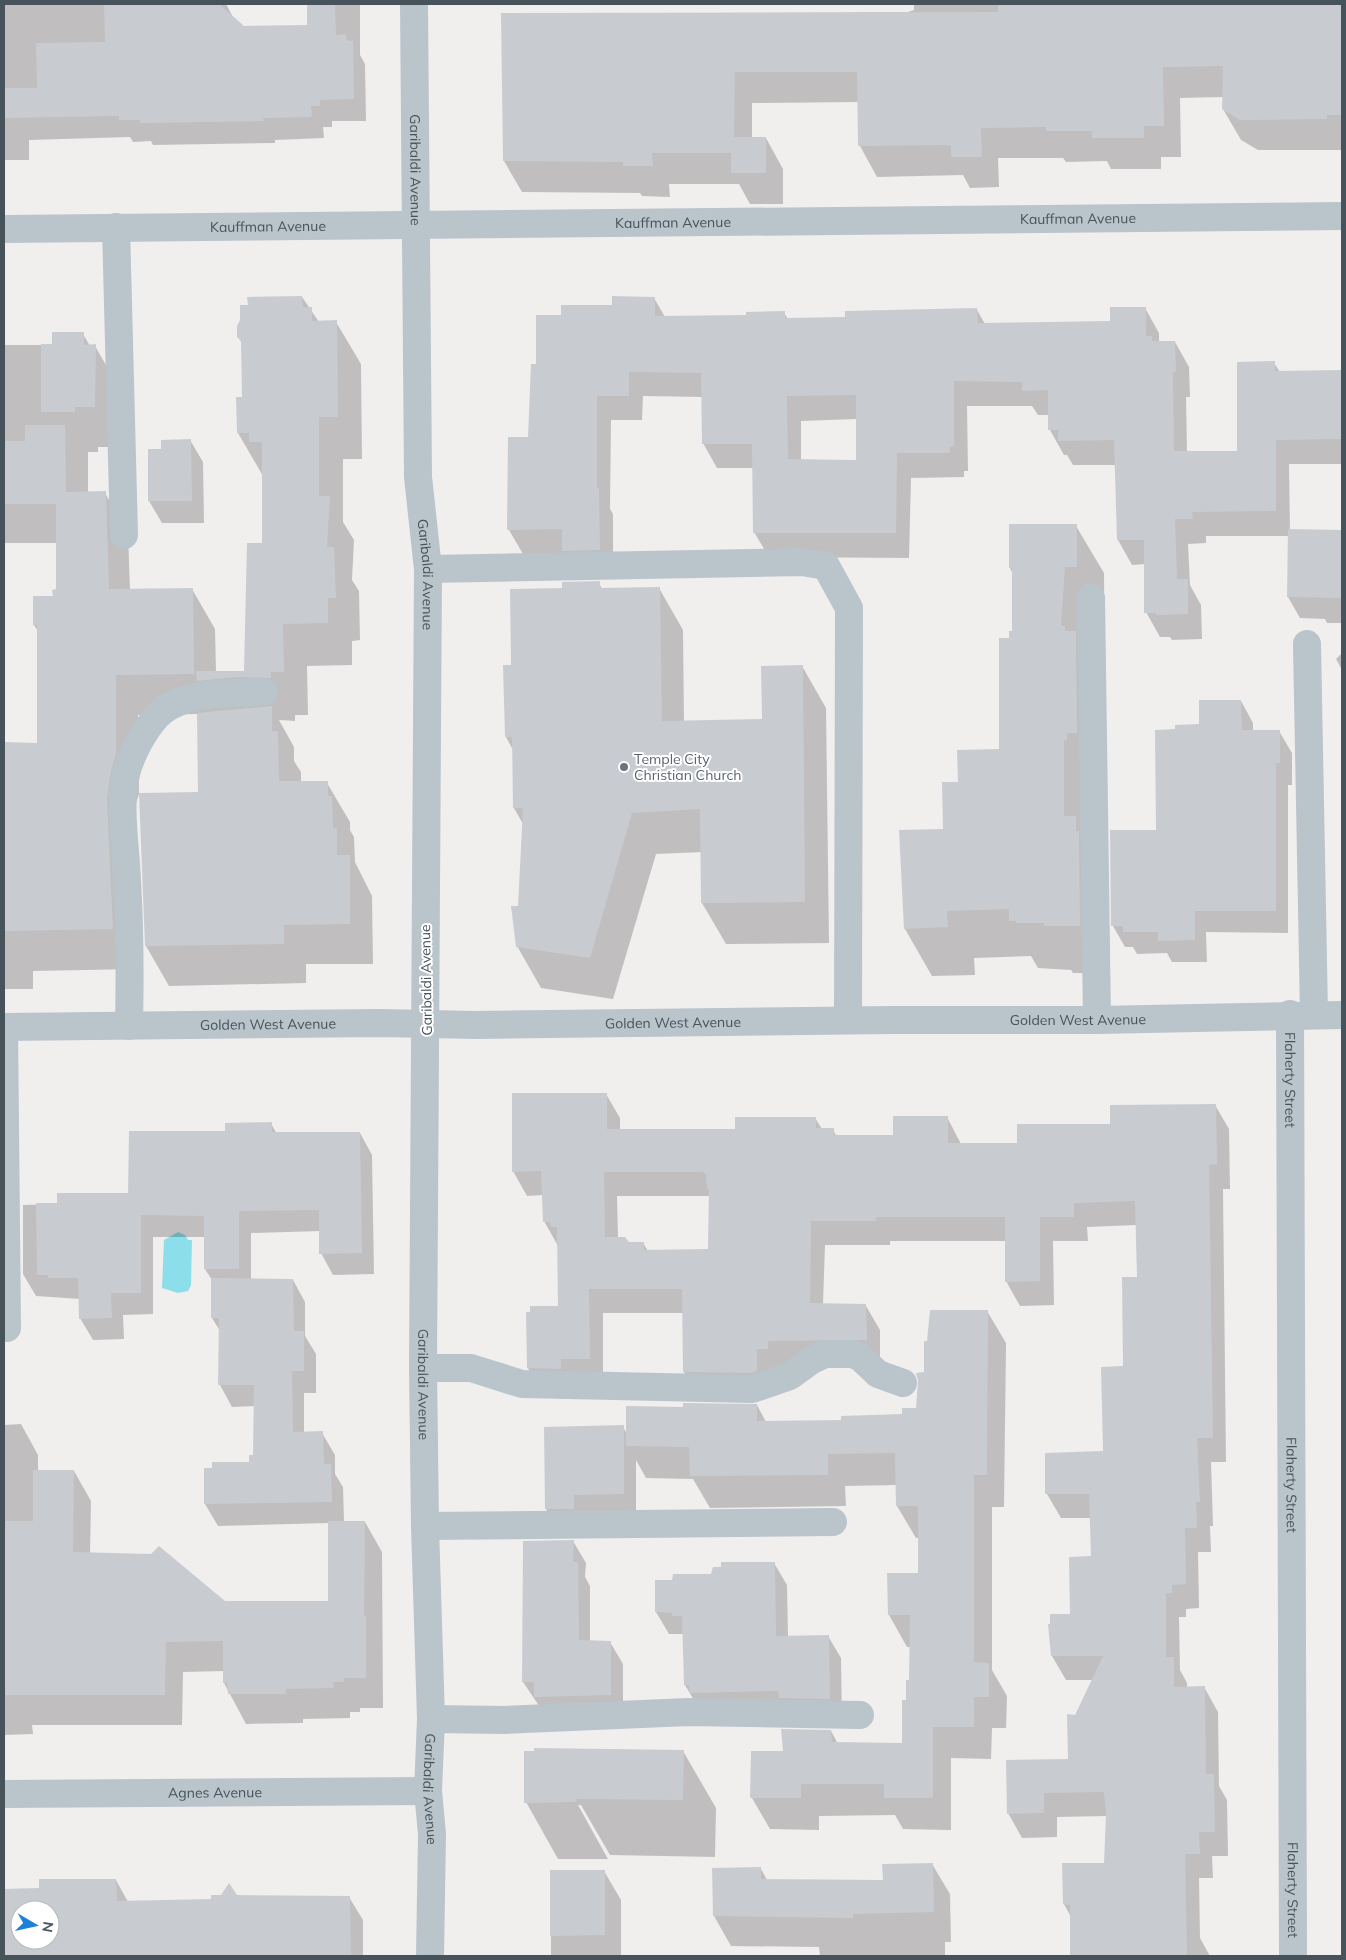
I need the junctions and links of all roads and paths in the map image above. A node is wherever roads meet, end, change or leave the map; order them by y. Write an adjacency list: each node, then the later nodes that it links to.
1 (414, 4): 3 (street, Garibaldi Avenue)
2 (1342, 216): 3 (street, Kauffman Avenue)
3 (416, 224): 4 (street, Kauffman Avenue); 7 (street, Garibaldi Avenue)
4 (116, 227): 5 (street, Kauffman Avenue); 6 (street)
5 (4, 229)
6 (124, 535)
7 (428, 569): 13 (street); 15 (street, Garibaldi Avenue)
8 (1091, 598): 14 (street)
9 (1307, 644): 11 (street, Flaherty Street)
10 (264, 692): 16 (street)
11 (1302, 1014): 12 (street, Golden West Avenue); 14 (street, Golden West Avenue); 28 (street, Flaherty Street)
12 (1342, 1015)
13 (848, 1020): 14 (street, Golden West Avenue); 15 (street, Golden West Avenue)
14 (1096, 1020)
15 (427, 1024): 16 (street, Golden West Avenue); 19 (street, Garibaldi Avenue)
16 (129, 1026): 17 (street, Golden West Avenue)
17 (4, 1027): 18 (street)
18 (7, 1328)
19 (423, 1368): 20 (street); 22 (street, Garibaldi Avenue)
20 (903, 1383)
21 (833, 1522): 22 (street)
22 (425, 1526): 24 (street, Garibaldi Avenue)
23 (860, 1715): 24 (street)
24 (431, 1719): 25 (street, Garibaldi Avenue)
25 (428, 1791): 26 (street, Agnes Avenue); 27 (street, Garibaldi Avenue)
26 (4, 1794)
27 (430, 1956)
28 (1293, 1956)

